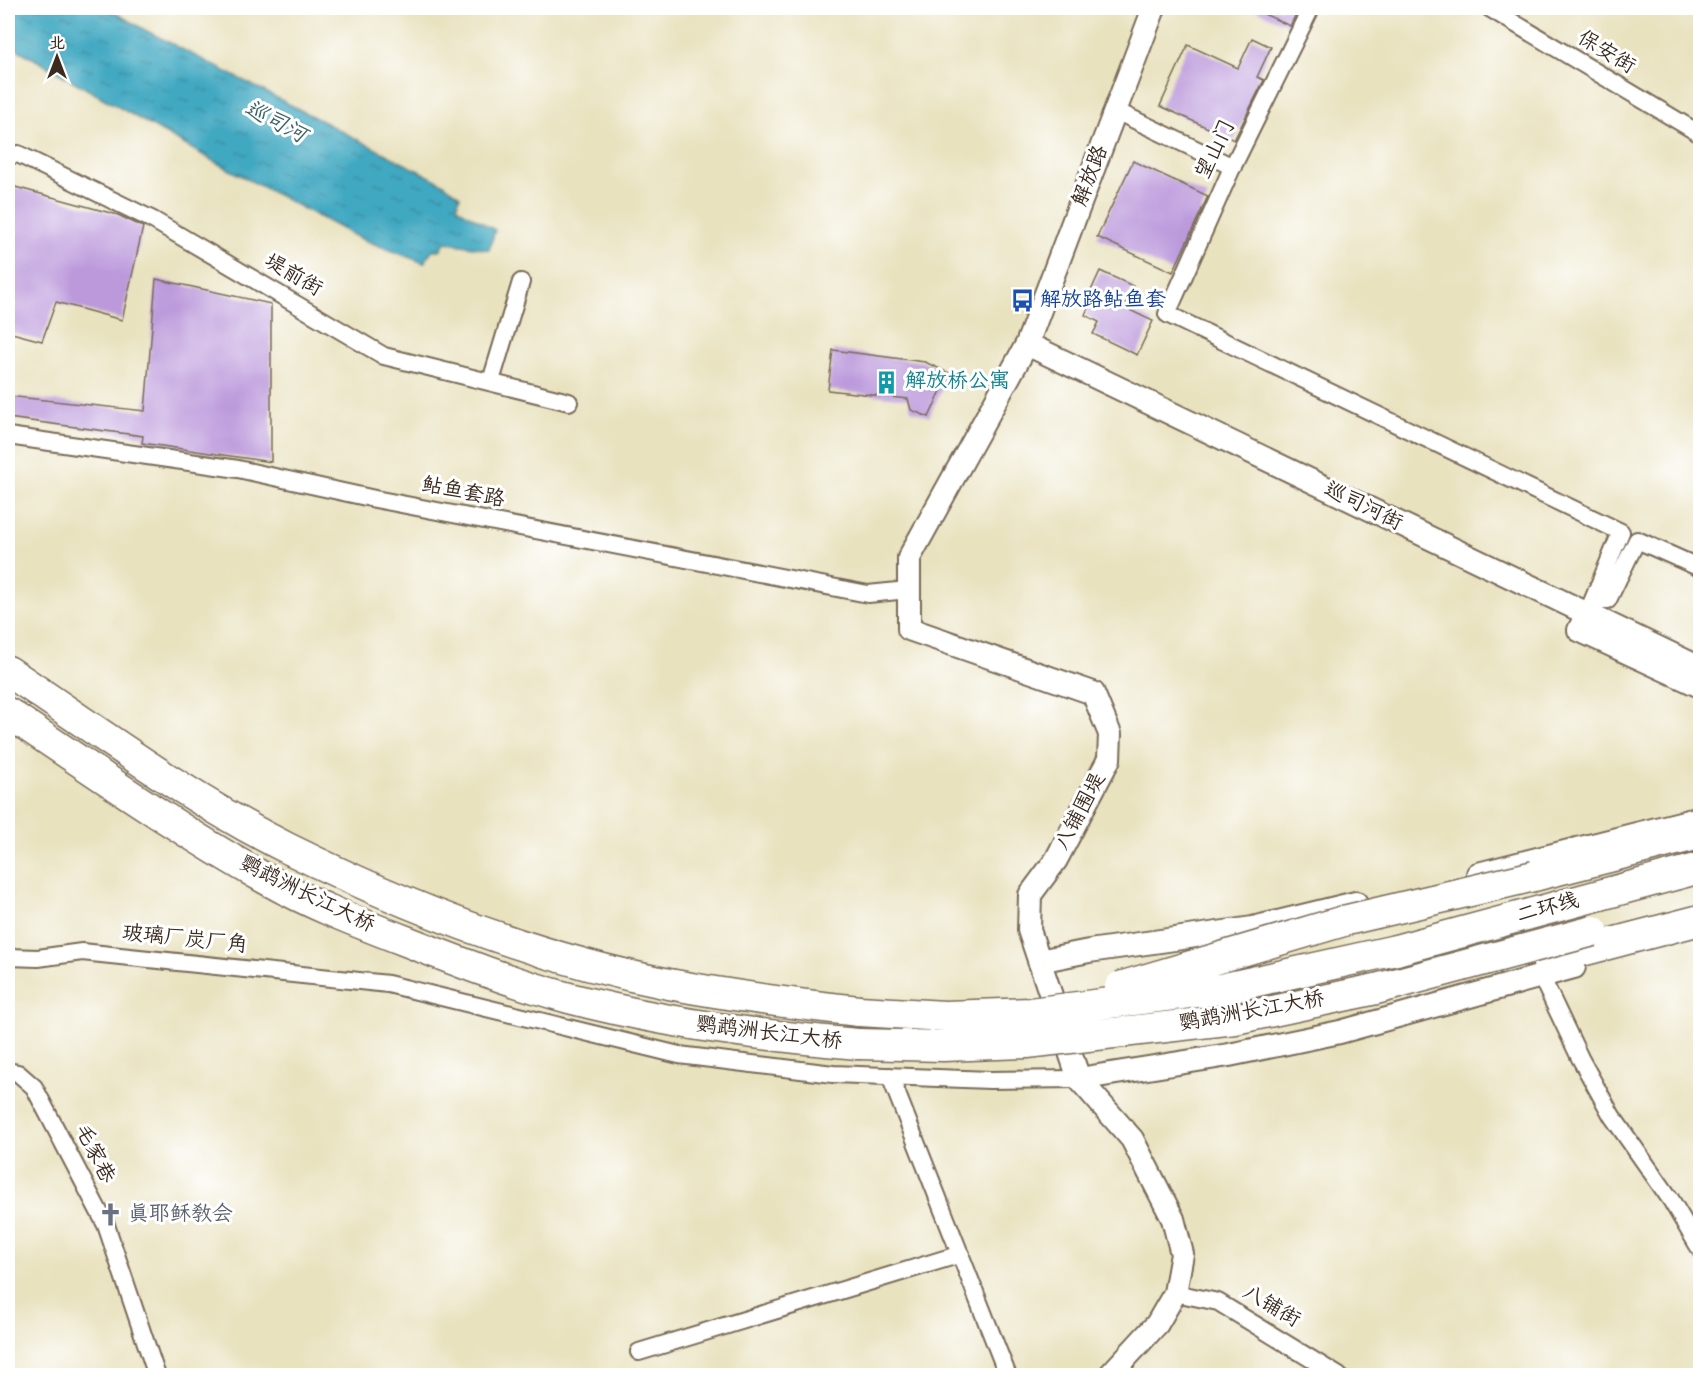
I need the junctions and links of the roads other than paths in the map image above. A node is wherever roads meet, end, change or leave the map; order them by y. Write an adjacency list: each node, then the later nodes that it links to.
1 (1154, 8): 4 (street, 解放路)
2 (1311, 8): 7 (street, 望山门)
3 (1488, 8): 5 (street, 保安街)
4 (1116, 111): 7 (street); 9 (street, 解放路)
5 (1701, 134)
6 (8, 156): 10 (street, 堤前街)
7 (1233, 167): 15 (street, 望山门)
8 (521, 282): 10 (street)
9 (1027, 344): 14 (street, 八铺围堤); 15 (street, 巡司河街)
10 (491, 381): 11 (street, 堤前街)
11 (569, 402)
12 (8, 436): 14 (street, 鲇鱼套路)
13 (1701, 568): 15 (street)
14 (908, 590): 29 (street, 八铺围堤)
15 (1590, 609): 16 (street, 巡司河街); 18 (street)
16 (1701, 668)
17 (8, 671): 31 (highway, 鹦鹉洲长江大桥, bridge)
18 (1701, 686)
19 (8, 713): 32 (highway, 鹦鹉洲长江大桥, bridge)
20 (1701, 818): 29 (street)
21 (1701, 834): 31 (highway, bridge)
22 (1701, 868): 27 (highway, 二环线)
23 (1701, 901): 25 (highway, 二环线)
24 (1701, 920): 30 (highway)
25 (1593, 931): 32 (highway, 鹦鹉洲长江大桥, bridge)
26 (1701, 931): 30 (street)
27 (1396, 950): 31 (highway, 鹦鹉洲长江大桥, bridge)
28 (8, 957): 34 (street, 玻璃厂炭厂角)
29 (1039, 961): 35 (street, 八铺围堤)
30 (1544, 968): 32 (highway, bridge); 35 (street); 36 (street)
31 (1030, 1013)
32 (1063, 1040)
33 (8, 1071): 40 (street, 毛家巷)
34 (890, 1076): 35 (street, 玻璃厂炭厂角); 37 (street)
35 (1079, 1079): 38 (street, 八铺围堤)
36 (1701, 1249)
37 (961, 1254): 39 (street); 41 (street)
38 (1175, 1293): 42 (street, 八铺围堤); 43 (street, 八铺街)
39 (639, 1352)
40 (157, 1376)
41 (1008, 1376)
42 (1109, 1376)
43 (1339, 1376)

